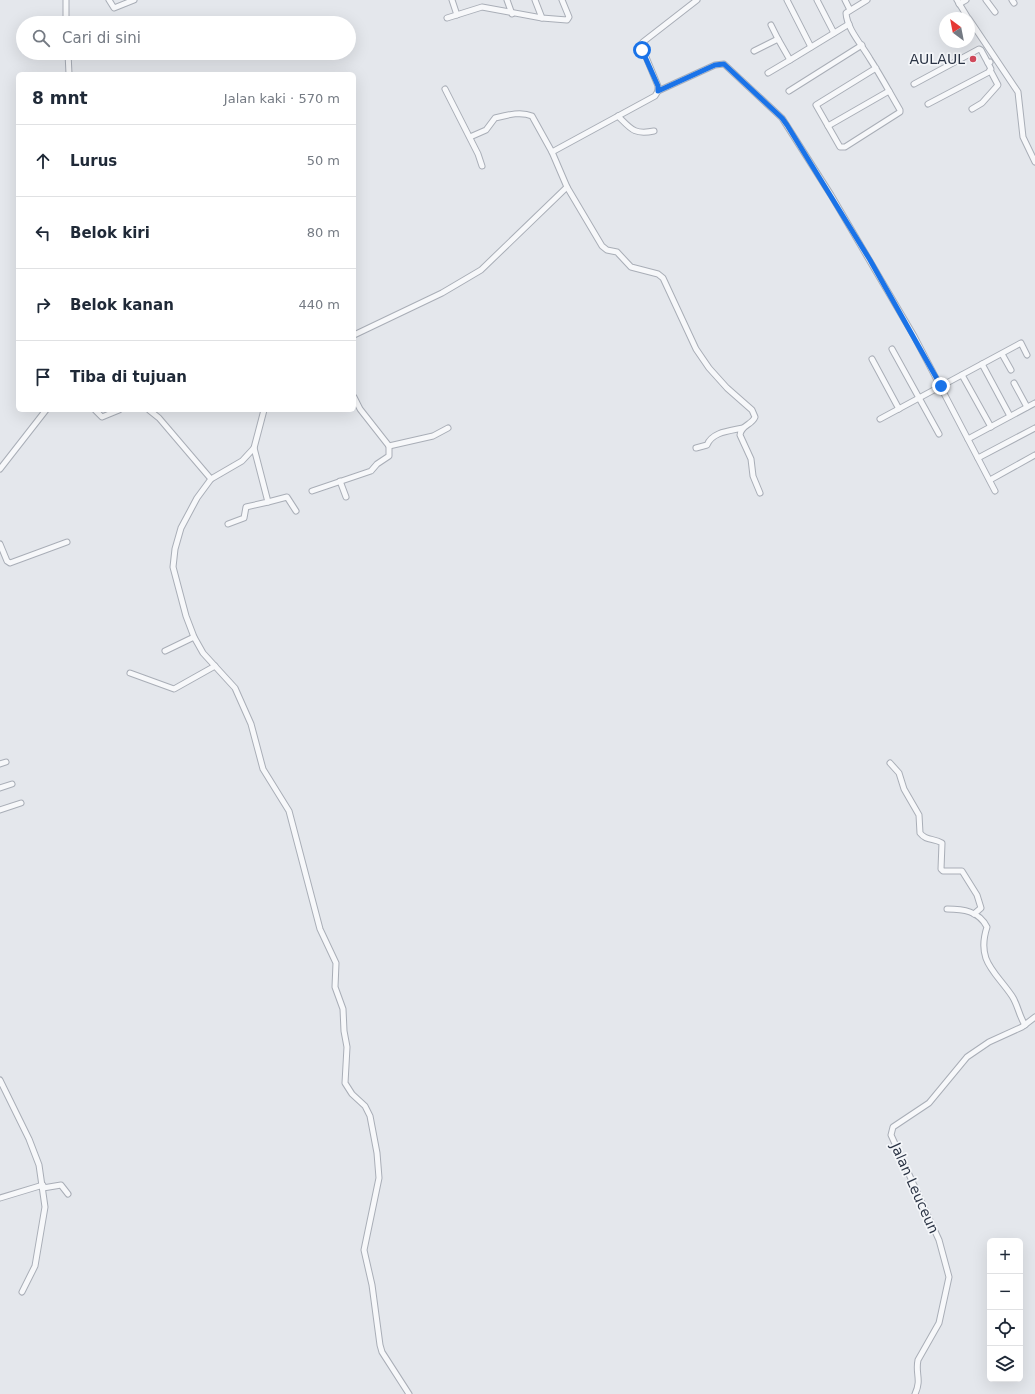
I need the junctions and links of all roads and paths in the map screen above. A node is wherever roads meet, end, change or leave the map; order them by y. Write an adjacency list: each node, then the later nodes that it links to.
1 (66, 0): 23 (street)
2 (109, 0): 3 (street)
3 (134, 0)
4 (452, 0): 22 (street)
5 (480, 0): 17 (street)
6 (508, 0): 21 (street)
7 (535, 0): 25 (street)
8 (562, 0): 25 (street)
9 (697, 0): 45 (street)
10 (787, 0): 32 (street)
11 (816, 0): 29 (street)
12 (845, 0): 18 (street)
13 (867, 0): 18 (street)
14 (966, 0): 16 (street)
15 (986, 0): 20 (street)
16 (958, 2): 19 (street)
17 (482, 7): 21 (street); 22 (street)
18 (850, 10): 26 (street)
19 (964, 12)
20 (995, 12)
21 (512, 14): 25 (street)
22 (457, 15): 24 (street)
23 (66, 16)
24 (447, 18)
25 (542, 18)
26 (849, 24): 29 (street); 31 (street)
27 (771, 25): 30 (street)
28 (975, 29): 34 (street)
29 (834, 33): 32 (street)
30 (778, 39): 33 (street); 36 (street)
31 (862, 46): 38 (street); 44 (street)
32 (811, 47): 36 (street)
33 (754, 51)
34 (994, 59): 37 (street); 54 (street)
35 (69, 60): 40 (street)
36 (790, 60): 41 (street)
37 (988, 63): 39 (street); 42 (street)
38 (876, 68): 46 (street); 50 (street)
39 (990, 70): 47 (street); 48 (street)
40 (69, 72)
41 (768, 73)
42 (914, 84)
43 (445, 88): 52 (street)
44 (789, 90)
45 (658, 91): 49 (street); 66 (street)
46 (889, 91): 50 (street); 50 (street)
47 (928, 104)
48 (972, 109)
49 (618, 116): 51 (street); 53 (street)
50 (828, 126)
51 (654, 131)
52 (470, 137): 53 (street); 55 (street)
53 (552, 152): 56 (street)
54 (1035, 162)
55 (482, 166)
56 (567, 187): 57 (street); 81 (street)
57 (356, 334)
58 (892, 349): 67 (street)
59 (1002, 354): 60 (street); 62 (street); 63 (street)
60 (1027, 355)
61 (872, 359): 71 (street)
62 (982, 364): 64 (street); 77 (street)
63 (1011, 370)
64 (962, 375): 66 (street); 79 (street)
65 (1014, 383): 70 (street)
66 (941, 386): 67 (street); 84 (street)
67 (919, 398): 71 (street); 83 (street)
68 (356, 401): 85 (street)
69 (1035, 403): 70 (street)
70 (1028, 407): 77 (street)
71 (899, 409): 78 (street)
72 (44, 412): 90 (street)
73 (97, 412): 74 (street)
74 (114, 412)
75 (152, 412): 91 (street)
76 (263, 412): 86 (street)
77 (1010, 416): 79 (street)
78 (880, 419)
79 (990, 427): 84 (street)
80 (448, 428): 85 (street)
81 (742, 428): 87 (street); 96 (street)
82 (1035, 428): 89 (street)
83 (939, 434)
84 (968, 439): 89 (street)
85 (389, 446): 93 (street)
86 (254, 448): 91 (street); 98 (street)
87 (696, 448)
88 (1035, 455): 92 (street)
89 (978, 458): 92 (street)
90 (0, 469)
91 (210, 479): 103 (street)
92 (990, 480): 95 (street)
93 (340, 481): 94 (street); 97 (street)
94 (312, 491)
95 (995, 491)
96 (760, 493)
97 (346, 497)
98 (268, 502): 99 (street); 100 (street)
99 (296, 511)
100 (228, 524)
101 (67, 542): 102 (street)
102 (0, 544)
103 (194, 637): 104 (street); 105 (street)
104 (165, 651)
105 (215, 666): 106 (street); 123 (street)
106 (130, 674)
107 (6, 762): 109 (street)
108 (890, 763): 115 (street)
109 (0, 764)
110 (12, 784): 111 (street)
111 (0, 788)
112 (21, 803): 113 (street)
113 (0, 810)
114 (947, 909): 115 (street)
115 (974, 914): 117 (street)
116 (1035, 1017): 117 (street, Jalan Leuceun)
117 (1025, 1025): 124 (street, Jalan Leuceun)
118 (0, 1080): 119 (street)
119 (43, 1187): 120 (street); 121 (street); 122 (street)
120 (68, 1194)
121 (0, 1198)
122 (22, 1292)
123 (409, 1394)
124 (915, 1394)

